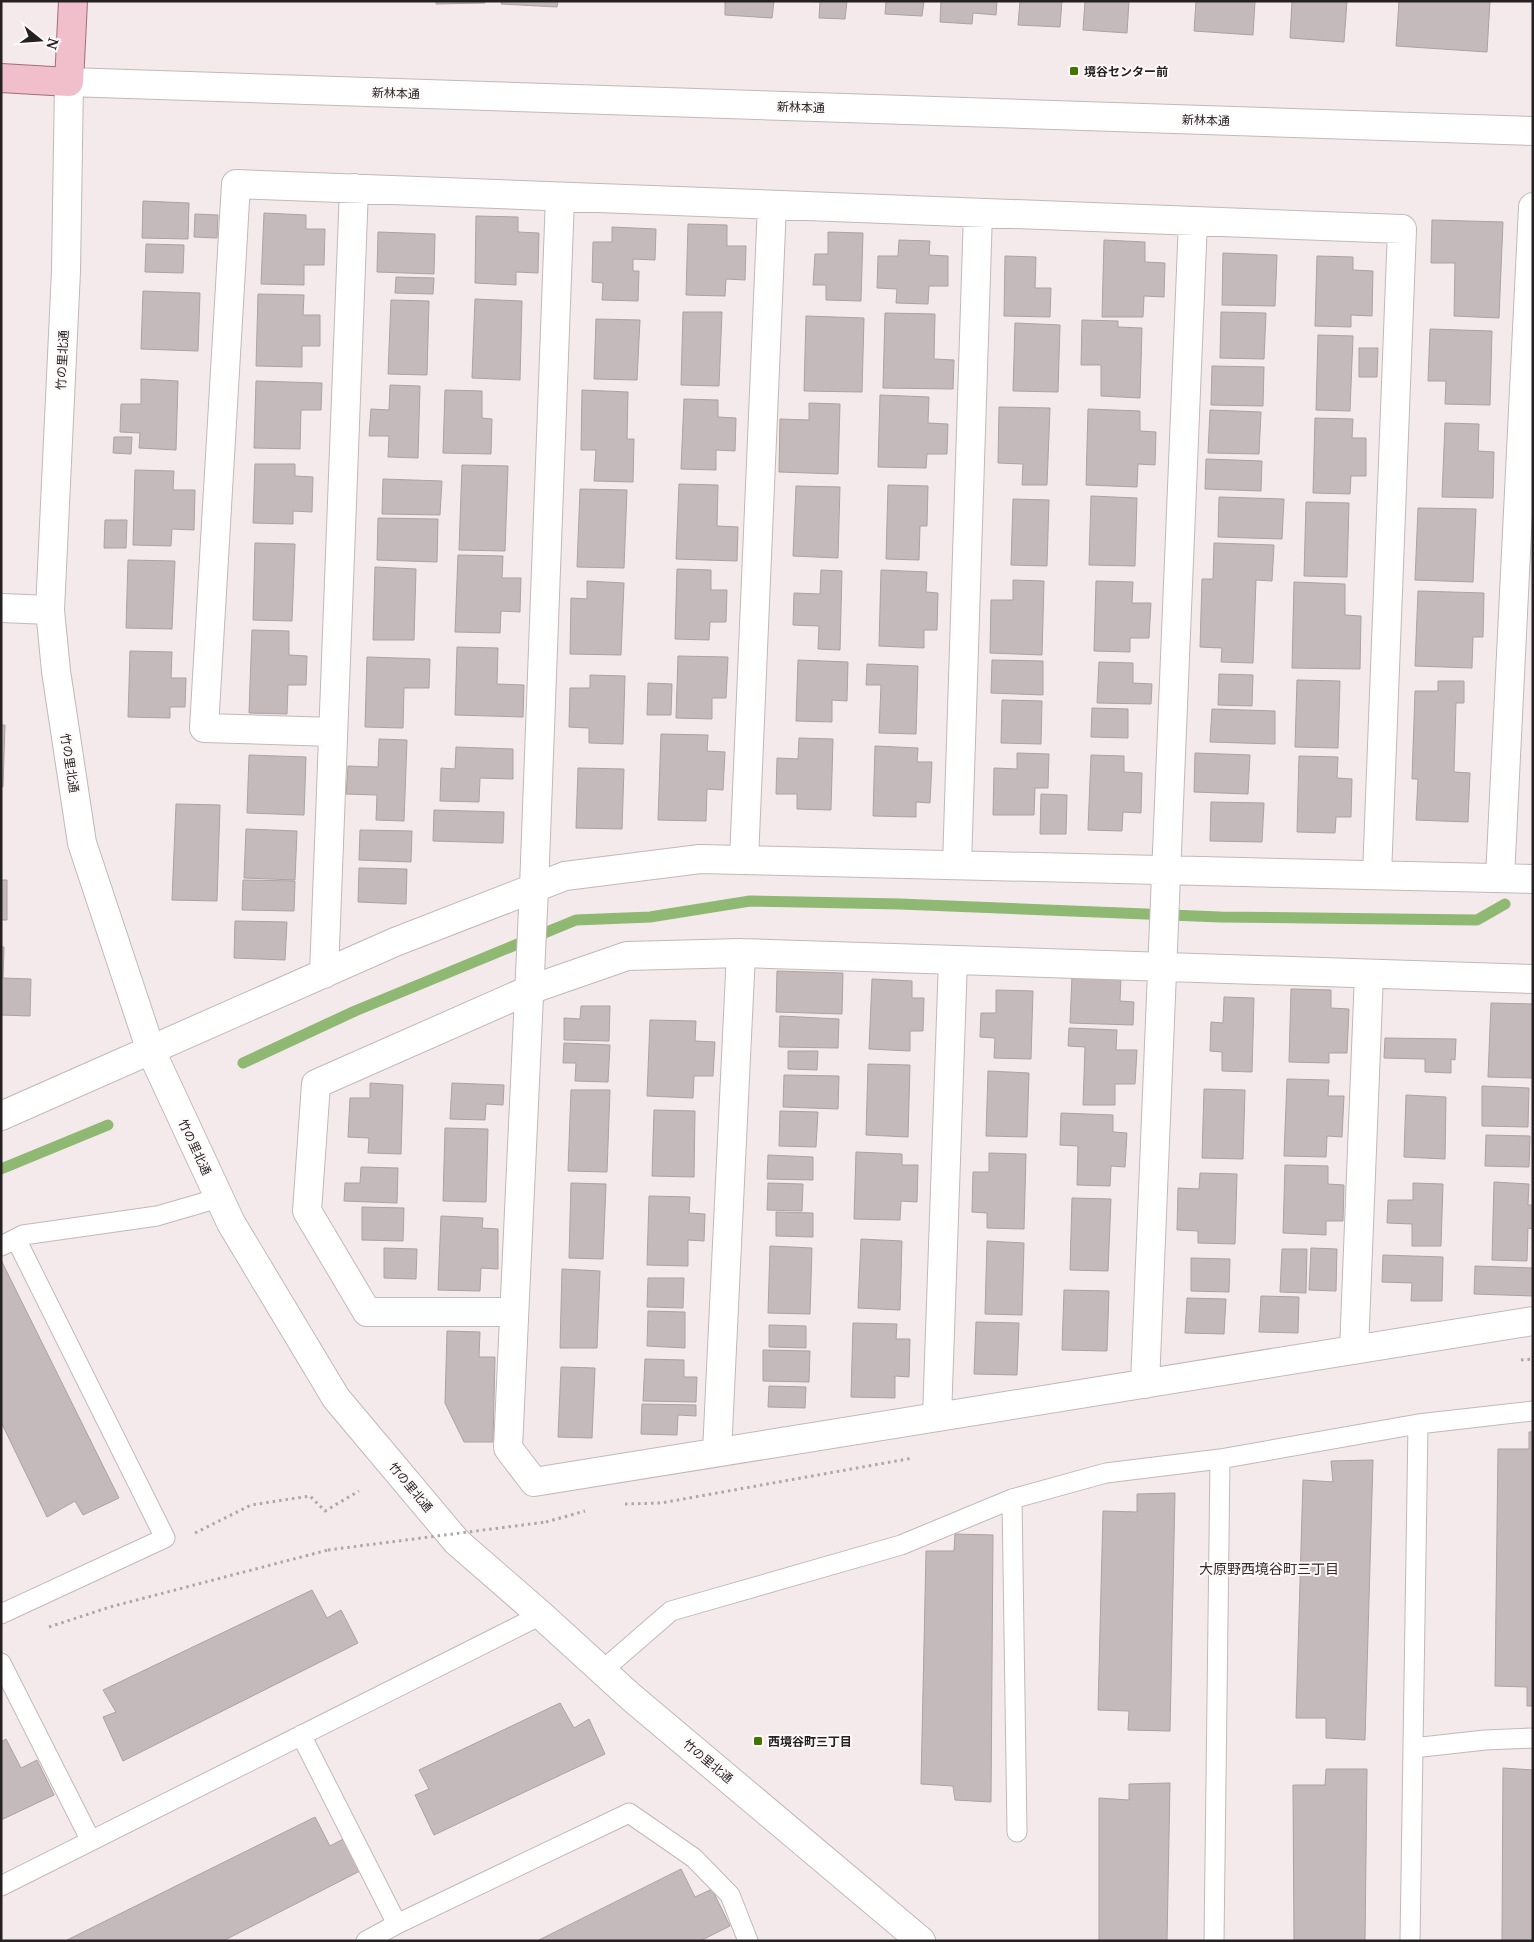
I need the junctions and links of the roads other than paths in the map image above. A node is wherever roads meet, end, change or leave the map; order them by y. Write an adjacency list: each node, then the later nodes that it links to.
1 (73, 1): 3 (main road)
2 (1, 78): 3 (main road)
3 (69, 82): 4 (street, 新林本通); 12 (street, 竹の里北通)
4 (1533, 131)
5 (354, 188): 6 (street); 13 (street); 13 (street)
6 (560, 196): 7 (street); 20 (street)
7 (772, 205): 9 (street); 14 (street)
8 (1533, 207): 18 (street)
9 (978, 213): 10 (street); 15 (street)
10 (1193, 221): 16 (street); 17 (street)
11 (1, 608): 12 (street)
12 (50, 610): 28 (street, 竹の里北通)
13 (333, 732): 24 (street)
14 (744, 860): 15 (street); 20 (street)
15 (958, 865): 16 (street)
16 (1167, 870): 17 (street); 23 (street)
17 (1377, 875): 18 (street)
18 (1500, 878): 19 (street)
19 (1533, 878)
20 (534, 888): 24 (street); 27 (street)
21 (741, 953): 22 (street); 27 (street); 39 (street)
22 (953, 960): 23 (street); 37 (street)
23 (1163, 966): 25 (street); 35 (street)
24 (324, 974): 28 (street)
25 (1369, 974): 26 (street); 34 (street)
26 (1533, 979)
27 (529, 990): 32 (street); 32 (street)
28 (151, 1051): 29 (street); 30 (street, 竹の里北通)
29 (1, 1116)
30 (219, 1198): 31 (lane); 43 (street, 竹の里北通)
31 (8, 1242): 42 (lane)
32 (514, 1312): 39 (street)
33 (1533, 1321): 34 (street)
34 (1354, 1350): 35 (street)
35 (1145, 1384): 37 (street)
36 (1533, 1411): 38 (lane)
37 (937, 1417): 39 (street)
38 (1418, 1424): 40 (lane); 48 (lane)
39 (717, 1452)
40 (1220, 1459): 41 (lane); 56 (lane)
41 (1012, 1499): 45 (lane); 49 (lane)
42 (1, 1614)
43 (541, 1615): 45 (street, 竹の里北通); 46 (lane)
44 (1, 1662): 50 (lane)
45 (603, 1670): 55 (street, 竹の里北通)
46 (301, 1735): 50 (lane); 52 (lane)
47 (1533, 1738): 48 (lane)
48 (1413, 1748): 57 (lane)
49 (1017, 1832)
50 (91, 1841): 51 (lane)
51 (1, 1886)
52 (397, 1924): 53 (lane); 54 (lane)
53 (366, 1941)
54 (748, 1941)
55 (921, 1941)
56 (1214, 1941)
57 (1410, 1941)

